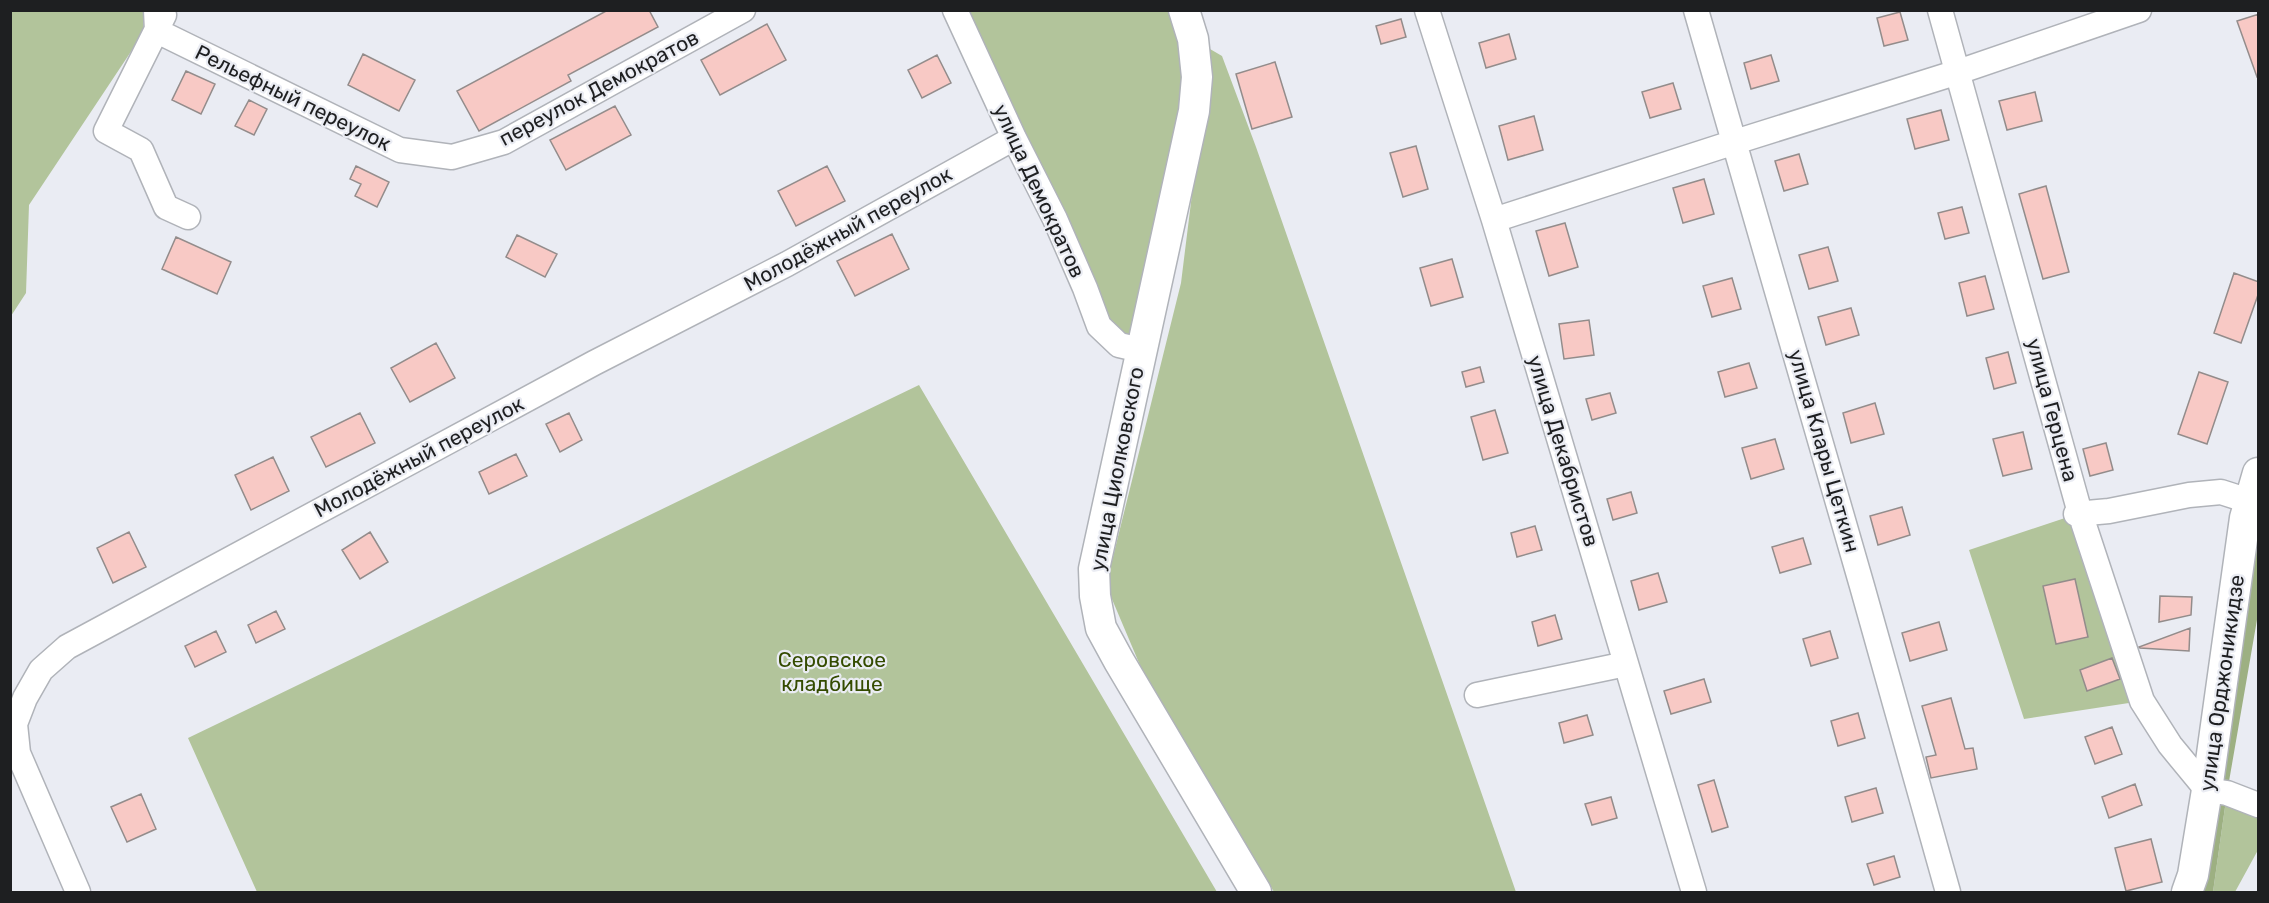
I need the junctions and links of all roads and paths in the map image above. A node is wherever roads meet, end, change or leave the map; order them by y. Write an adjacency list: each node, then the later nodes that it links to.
1 (743, 10): 12 (street, переулок Демократов)
2 (955, 10): 10 (street, улица Демократов)
3 (1184, 10): 15 (main road, улица Циолковского)
4 (1427, 10): 14 (street, улица Декабристов)
5 (1696, 10): 11 (street, улица Клары Цеткин)
6 (1940, 10): 9 (street, улица Герцена)
7 (2139, 10): 9 (street)
8 (160, 17): 12 (street, Рельефный переулок); 13 (street)
9 (1958, 72): 11 (street); 17 (street, улица Герцена)
10 (1014, 138): 15 (street, улица Демократов); 23 (street, Молодёжный переулок)
11 (1735, 142): 14 (street); 26 (street, улица Клары Цеткин)
12 (452, 157)
13 (188, 217)
14 (1494, 220): 19 (street, улица Декабристов)
15 (1142, 350): 24 (main road, улица Циолковского)
16 (2259, 473): 18 (main road, улица Орджоникидзе)
17 (2078, 513): 18 (street); 21 (street, улица Герцена)
18 (2251, 513): 21 (main road, улица Орджоникидзе)
19 (1626, 664): 20 (street); 25 (street, улица Декабристов)
20 (1477, 695)
21 (2207, 790): 22 (street); 27 (main road, улица Орджоникидзе)
22 (2259, 805)
23 (78, 892)
24 (1256, 892)
25 (1694, 892)
26 (1948, 892)
27 (2187, 892)

